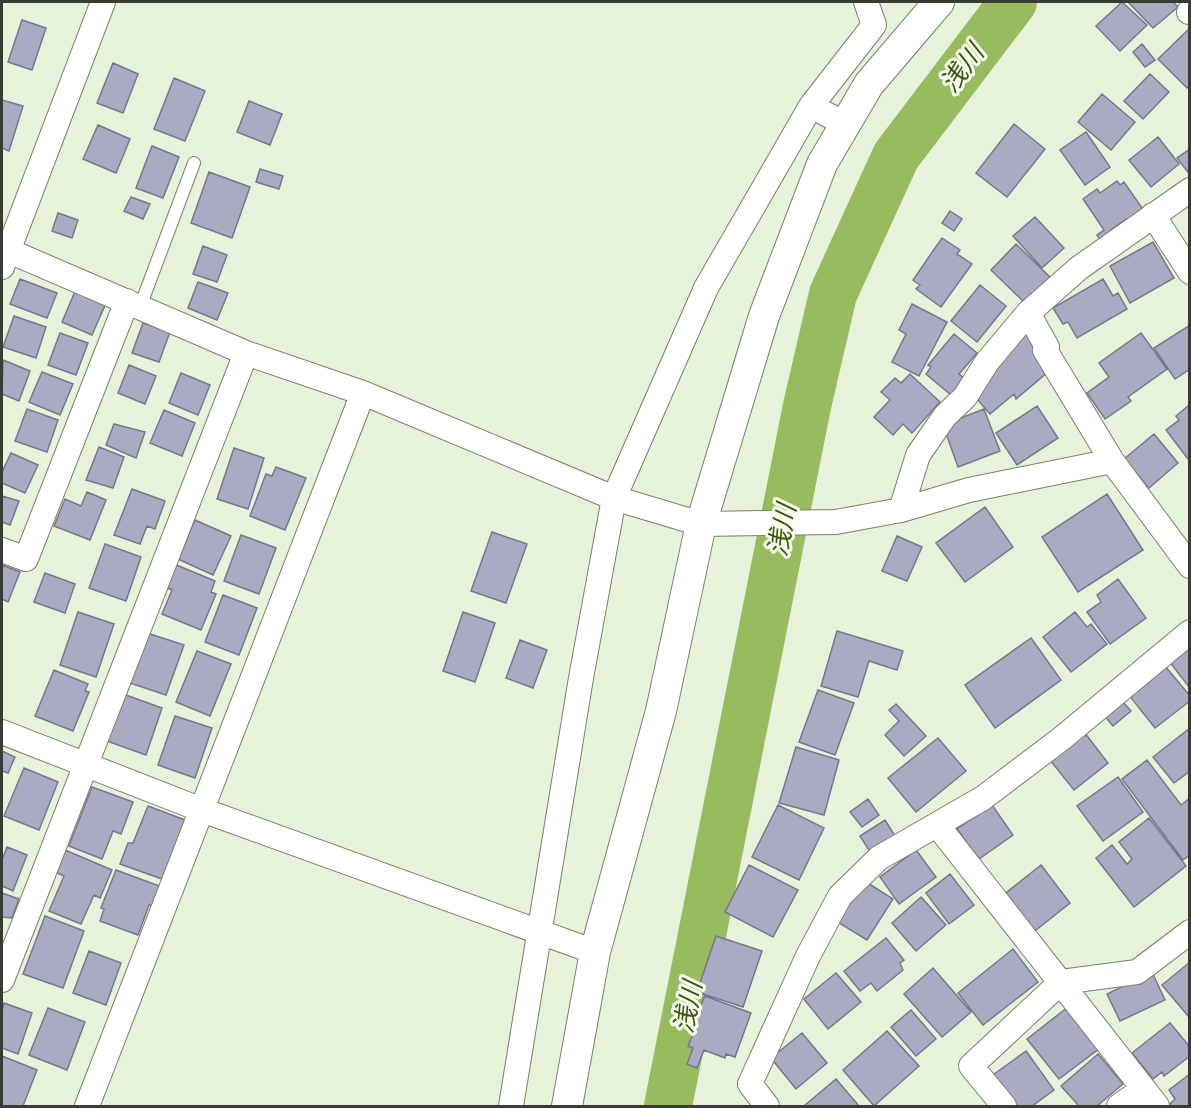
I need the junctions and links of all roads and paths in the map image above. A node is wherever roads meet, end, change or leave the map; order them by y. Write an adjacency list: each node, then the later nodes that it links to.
1 (103, 2): 9 (street)
2 (866, 2): 4 (street)
3 (939, 2): 5 (street)
4 (811, 106): 5 (street); 16 (street)
5 (845, 124): 18 (street)
6 (194, 163): 11 (lane)
7 (1190, 190): 8 (street)
8 (1153, 215): 10 (street); 12 (street)
9 (4, 255): 11 (street)
10 (1190, 272)
11 (134, 304): 13 (street); 19 (street)
12 (1028, 314): 15 (street); 17 (street)
13 (246, 353): 14 (street); 23 (street)
14 (363, 393): 16 (street); 24 (street)
15 (1112, 461): 17 (street); 20 (street)
16 (614, 498): 18 (street); 26 (street)
17 (901, 510): 18 (street)
18 (701, 525): 28 (street)
19 (2, 550)
20 (1190, 566)
21 (1190, 632): 25 (street)
22 (2, 732): 23 (street)
23 (87, 765): 24 (street); 29 (street)
24 (202, 810): 26 (street); 33 (street)
25 (938, 826): 30 (street); 31 (street)
26 (541, 931): 28 (street); 34 (street)
27 (1190, 932): 30 (street)
28 (595, 952): 35 (street)
29 (2, 980)
30 (1061, 982): 32 (street); 37 (street)
31 (748, 1095): 36 (street)
32 (1150, 1098): 38 (street)
33 (87, 1107)
34 (511, 1107)
35 (567, 1107)
36 (767, 1107)
37 (1004, 1107)
38 (1119, 1107)

